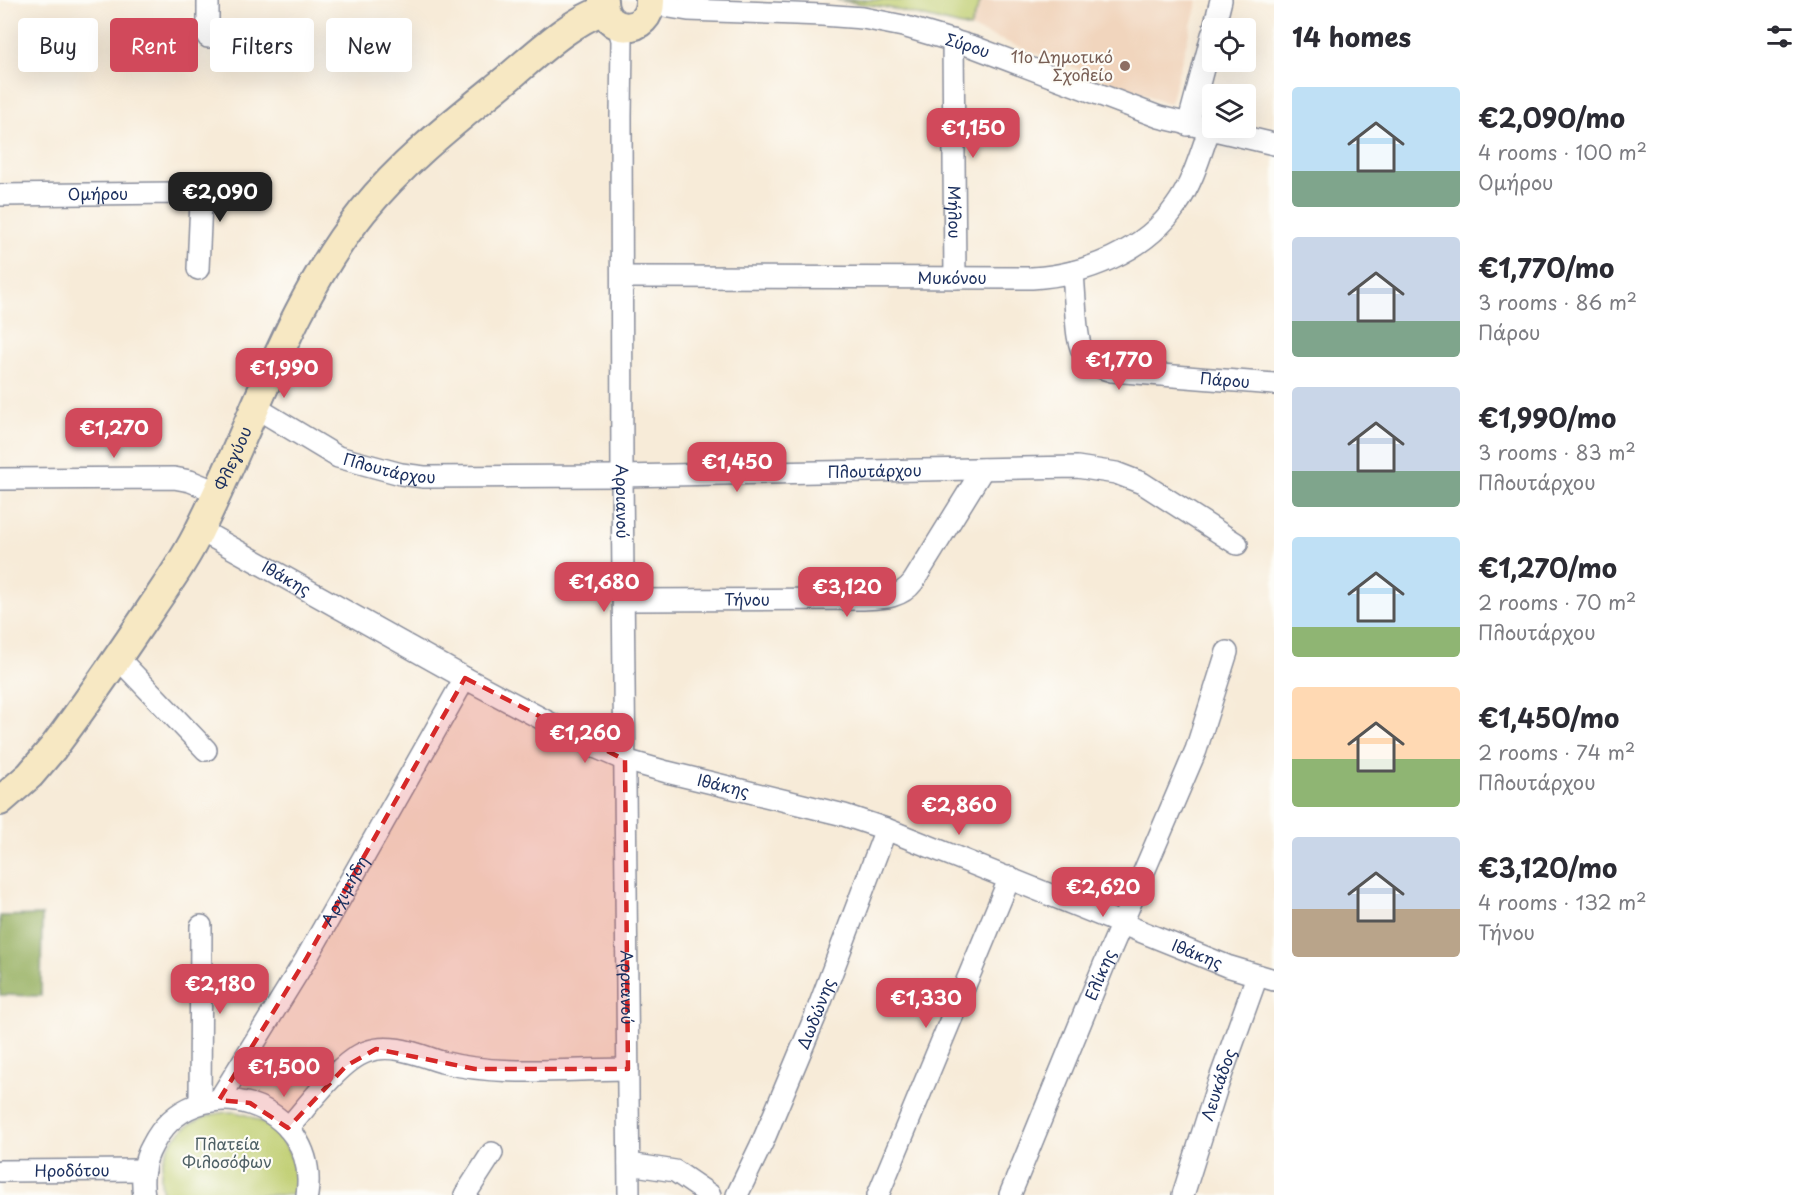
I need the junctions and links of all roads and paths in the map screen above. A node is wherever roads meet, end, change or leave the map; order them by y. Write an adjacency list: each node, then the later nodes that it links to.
1 (208, 0): 6 (street)
2 (1221, 0): 5 (street)
3 (650, 2): 4 (street, Φλεγύου); 7 (street, Σύρου)
4 (608, 12): 17 (street, Αρριανού); 20 (street, Φλεγύου)
5 (1216, 18)
6 (208, 37)
7 (953, 40): 9 (street, Σύρου); 18 (street, Μήλου)
8 (1202, 72): 9 (street)
9 (1188, 125): 10 (street, Σύρου)
10 (1202, 128)
11 (1206, 138): 16 (street, Μυκόνου)
12 (1246, 138): 13 (street, Σύρου)
13 (1274, 144)
14 (0, 195): 15 (street, Ομήρου)
15 (198, 269)
16 (1073, 272): 18 (street, Μυκόνου); 19 (street, Πάρου)
17 (622, 277): 18 (street, Μυκόνου); 22 (street, Αρριανού)
18 (955, 278)
19 (1274, 384)
20 (255, 407): 22 (street, Πλουτάρχου); 24 (street, Φλεγύου)
21 (983, 469): 22 (street, Πλουτάρχου); 26 (street, Πλουτάρχου); 27 (street, Τήνου)
22 (622, 476): 27 (street, Αρριανού)
23 (0, 479): 24 (street)
24 (217, 492): 25 (street, Φλεγύου)
25 (200, 530): 29 (street, Φλεγύου); 30 (street, Ιθάκης)
26 (1237, 544)
27 (624, 600): 32 (street, Αρριανού)
28 (1227, 652): 36 (street, Ελίκης)
29 (117, 657): 31 (street); 33 (street, Φλεγύου)
30 (465, 678): 32 (street, Ιθάκης); 40 (street, Αρχιμήδη)
31 (206, 750)
32 (625, 760): 34 (street, Ιθάκης); 39 (street, Αρριανού)
33 (0, 801)
34 (886, 828): 35 (street, Ιθάκης); 51 (street, Δωδώνης)
35 (1010, 877): 36 (street, Ιθάκης); 52 (street)
36 (1123, 922): 38 (street, Ιθάκης); 53 (street, Ελίκης)
37 (201, 926): 40 (street)
38 (1265, 978): 54 (street, Λευκάδος)
39 (628, 1069): 41 (street); 43 (street, Αρριανού)
40 (210, 1101): 41 (street); 44 (street)
41 (288, 1128): 47 (street)
42 (492, 1153): 48 (street)
43 (629, 1164): 49 (street, Αρριανού); 50 (street)
44 (144, 1170): 45 (street, Ηροδότου); 46 (street)
45 (0, 1172)
46 (144, 1195)
47 (307, 1195)
48 (465, 1195)
49 (629, 1195)
50 (710, 1195)
51 (737, 1195)
52 (878, 1195)
53 (1010, 1195)
54 (1183, 1195)

